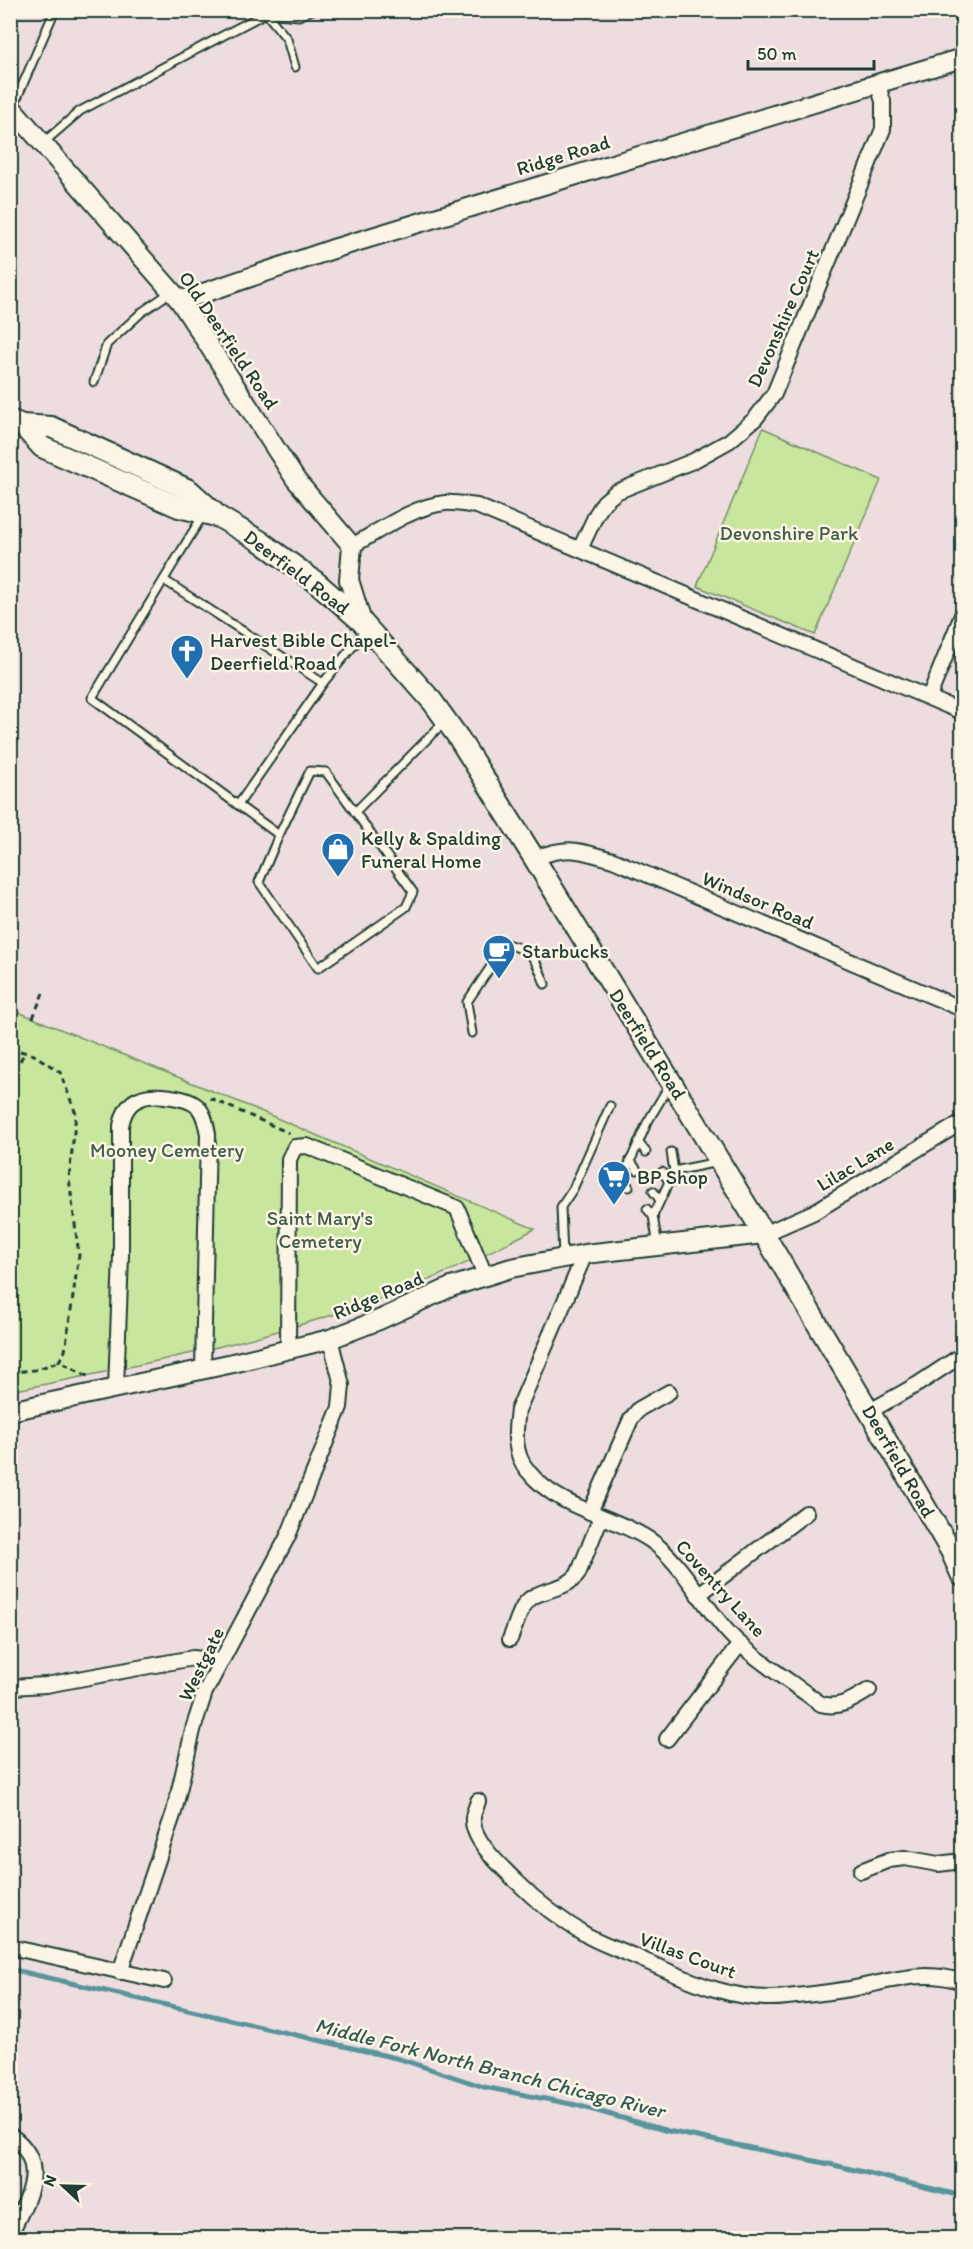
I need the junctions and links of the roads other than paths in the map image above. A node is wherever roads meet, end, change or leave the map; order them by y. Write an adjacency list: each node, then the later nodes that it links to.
1 (55, 10): 7 (lane)
2 (312, 10): 3 (lane)
3 (267, 12): 5 (lane); 8 (lane)
4 (963, 58): 6 (street, Ridge Road)
5 (295, 67)
6 (878, 83): 9 (street, Ridge Road); 14 (street, Devonshire Court)
7 (12, 107): 8 (street, Old Deerfield Road)
8 (43, 142): 9 (street, Old Deerfield Road)
9 (175, 296): 10 (lane); 13 (street, Old Deerfield Road)
10 (94, 382)
11 (16, 423): 12 (main road, Deerfield Road)
12 (212, 515): 15 (lane); 17 (main road, Deerfield Road)
13 (352, 546): 14 (street); 17 (street)
14 (580, 549): 19 (street)
15 (164, 580): 18 (lane); 22 (lane)
16 (963, 615): 19 (street)
17 (365, 625): 18 (lane); 21 (main road, Deerfield Road)
18 (324, 683): 22 (lane)
19 (929, 697): 20 (street)
20 (963, 712)
21 (446, 720): 23 (lane); 25 (main road, Deerfield Road)
22 (238, 806): 24 (lane)
23 (355, 812): 24 (lane); 24 (lane)
24 (279, 835)
25 (534, 858): 27 (street, Windsor Road); 29 (main road, Deerfield Road)
26 (545, 984): 28 (lane)
27 (963, 1009)
28 (472, 1033)
29 (672, 1082): 32 (lane); 38 (main road, Deerfield Road)
30 (610, 1106): 51 (lane)
31 (963, 1122): 48 (street, Lilac Lane)
32 (647, 1123): 33 (lane); 34 (lane)
33 (653, 1130)
34 (638, 1142): 35 (lane); 37 (lane)
35 (646, 1152)
36 (671, 1152): 40 (lane)
37 (630, 1160): 39 (lane); 43 (lane)
38 (720, 1162): 40 (lane); 48 (main road, Deerfield Road)
39 (637, 1170)
40 (674, 1171): 42 (lane)
41 (662, 1172): 42 (lane)
42 (669, 1181): 45 (lane)
43 (629, 1187)
44 (653, 1191): 45 (lane)
45 (660, 1200): 47 (lane)
46 (647, 1209): 47 (lane)
47 (653, 1216): 49 (lane)
48 (764, 1234): 49 (street, Ridge Road); 60 (main road, Deerfield Road)
49 (658, 1246): 50 (street, Ridge Road)
50 (585, 1254): 51 (street, Ridge Road); 62 (street, Coventry Lane)
51 (563, 1258): 52 (street, Ridge Road)
52 (484, 1275): 53 (street, Ridge Road); 54 (street)
53 (330, 1339): 54 (street, Ridge Road); 68 (street, Westgate)
54 (288, 1350): 56 (street, Ridge Road)
55 (963, 1355): 60 (street)
56 (203, 1370): 57 (street, Ridge Road); 57 (street)
57 (117, 1380): 59 (street, Ridge Road)
58 (669, 1392): 62 (street)
59 (10, 1411)
60 (870, 1411): 63 (main road, Deerfield Road)
61 (806, 1513): 65 (street)
62 (596, 1514): 65 (street, Coventry Lane); 66 (street)
63 (957, 1547): 64 (main road, Deerfield Road)
64 (963, 1576)
65 (698, 1595): 67 (street, Coventry Lane)
66 (510, 1639)
67 (740, 1644): 70 (street, Coventry Lane); 71 (street)
68 (221, 1661): 69 (street); 76 (street, Westgate)
69 (10, 1687)
70 (868, 1690)
71 (667, 1738)
72 (478, 1801): 78 (street, Villas Court)
73 (963, 1861): 74 (street)
74 (861, 1871)
75 (10, 1947): 76 (street)
76 (120, 1972): 77 (street)
77 (164, 1981)
78 (963, 1982)
79 (10, 2135): 80 (street)
80 (10, 2236): 81 (street)
81 (16, 2238)

